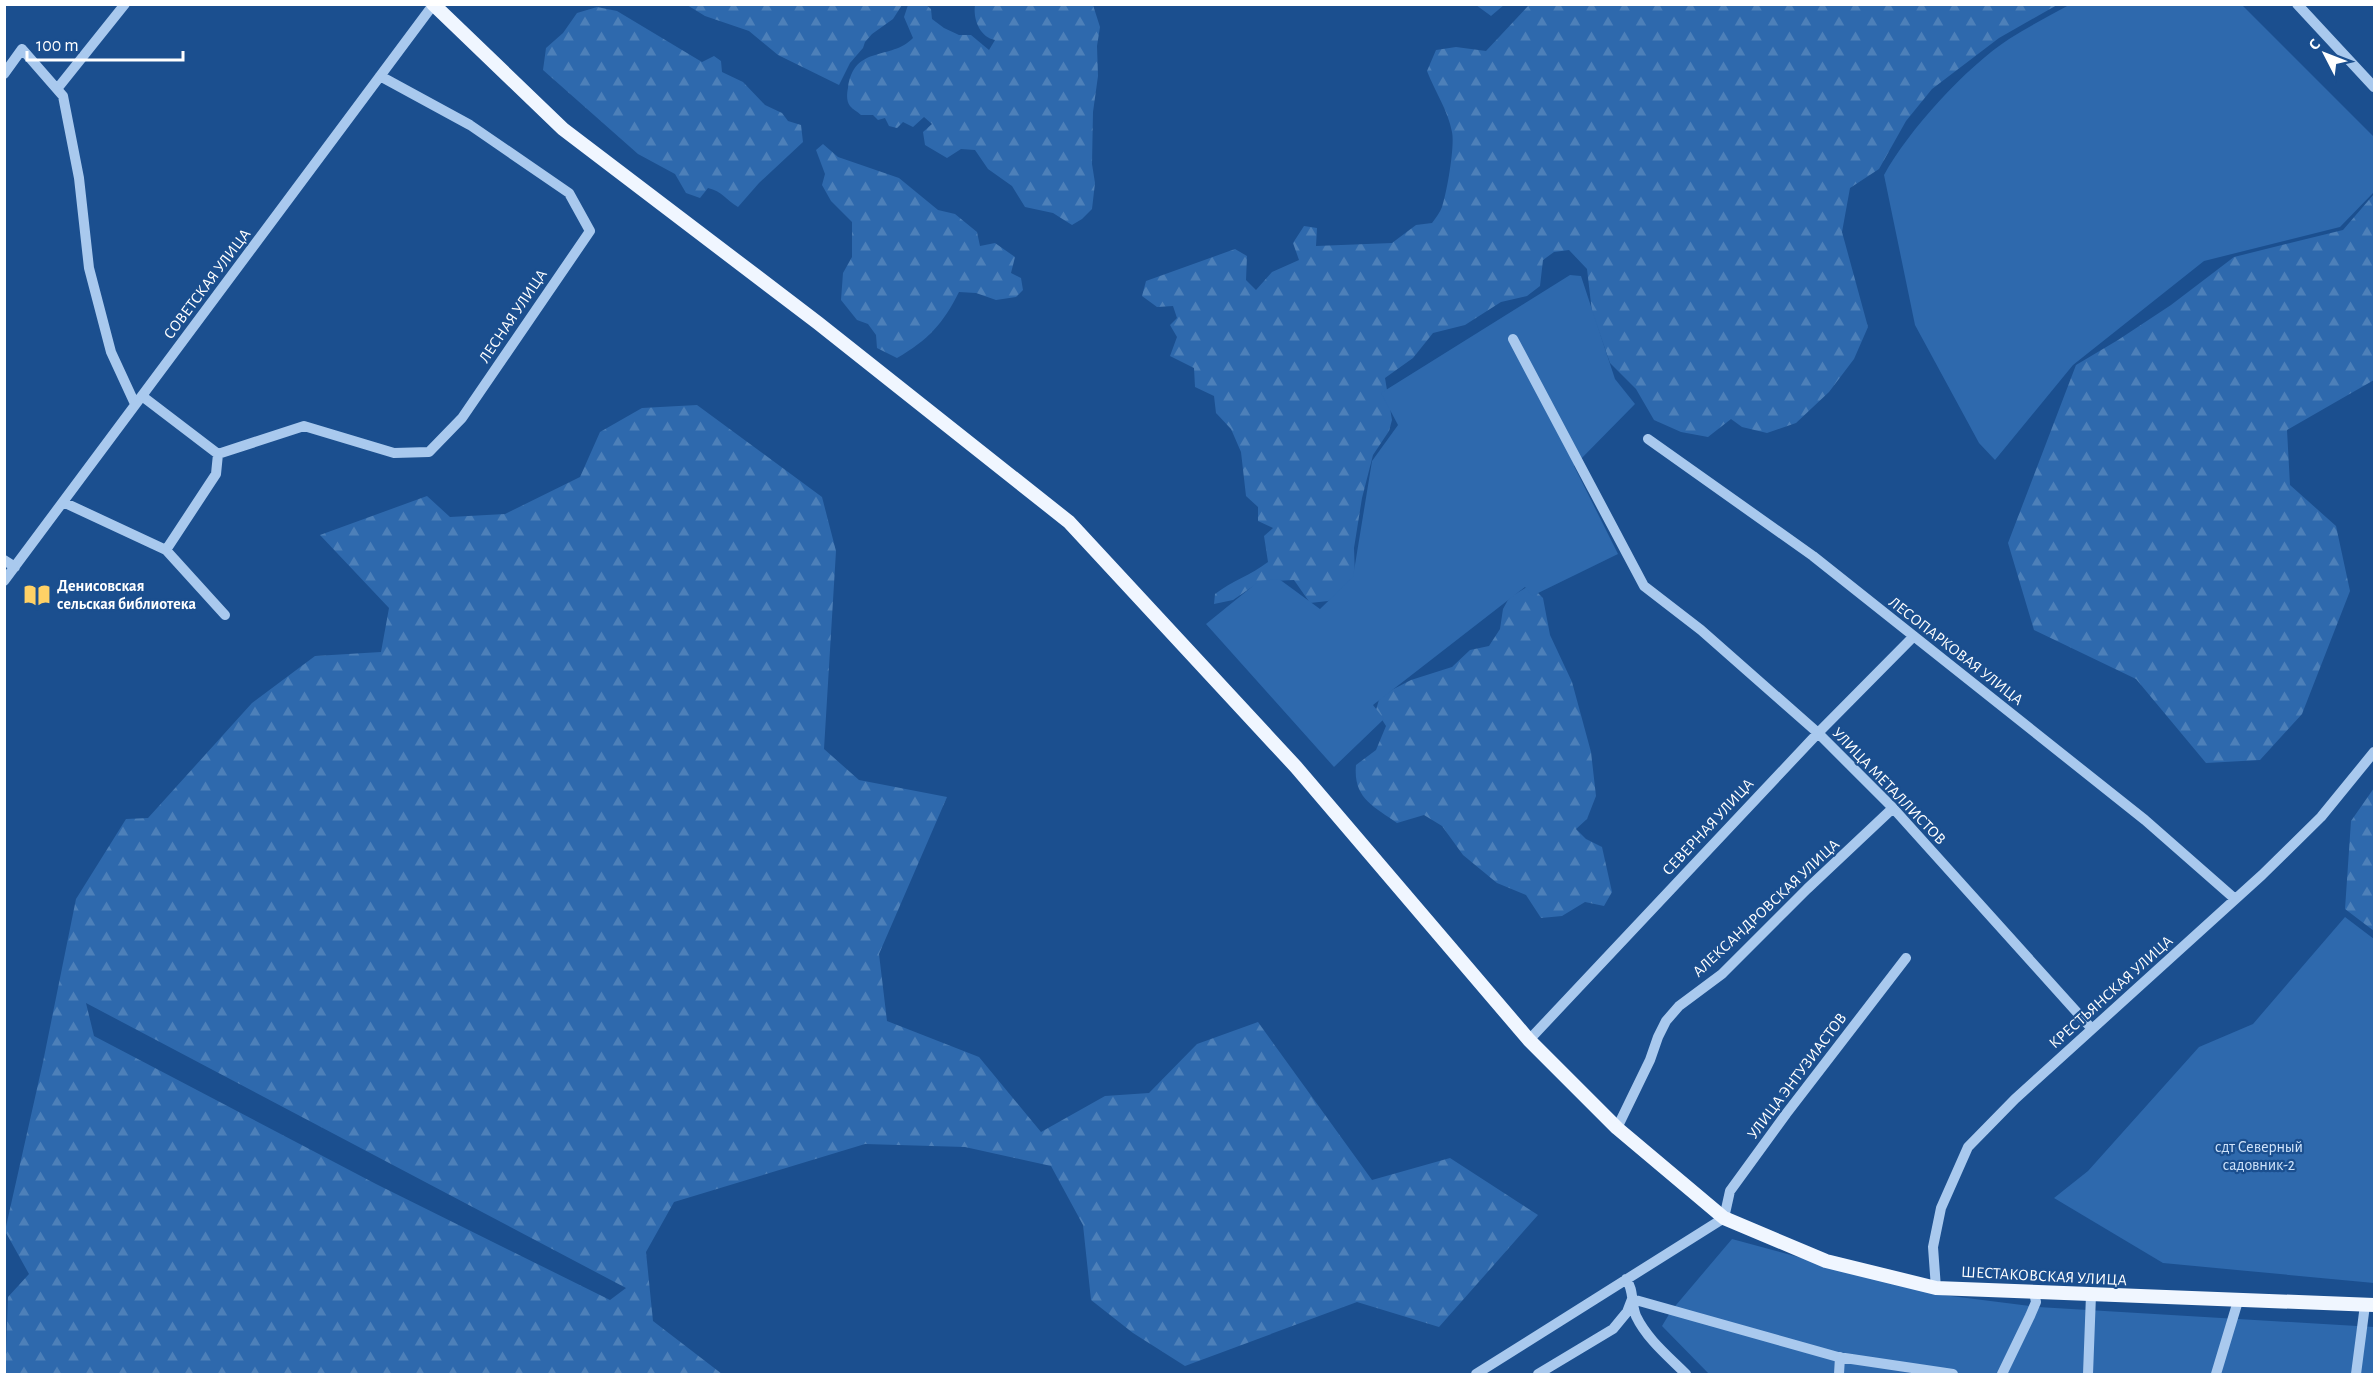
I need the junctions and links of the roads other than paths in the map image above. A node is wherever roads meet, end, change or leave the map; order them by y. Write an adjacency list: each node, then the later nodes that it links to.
1 (124, 4): 7 (street)
2 (2297, 4): 6 (street)
3 (433, 5): 5 (street, СОВЕТСКАЯ УЛИЦА); 25 (main road, ШЕСТАКОВСКАЯ УЛИЦА)
4 (4, 74): 7 (street)
5 (380, 76): 9 (street, СОВЕТСКАЯ УЛИЦА); 11 (street, ЛЕСНАЯ УЛИЦА)
6 (2374, 87)
7 (57, 89): 9 (street)
8 (1513, 339): 19 (street, УЛИЦА МЕТАЛЛИСТОВ)
9 (139, 400): 11 (street); 12 (street, СОВЕТСКАЯ УЛИЦА)
10 (1648, 439): 18 (street, ЛЕСОПАРКОВАЯ УЛИЦА)
11 (218, 454): 13 (street)
12 (63, 502): 13 (street); 15 (street, СОВЕТСКАЯ УЛИЦА)
13 (166, 550): 17 (street)
14 (4, 560): 15 (street)
15 (15, 567): 16 (street, СОВЕТСКАЯ УЛИЦА)
16 (4, 581)
17 (225, 615)
18 (1913, 637): 19 (street, СЕВЕРНАЯ УЛИЦА); 22 (street, ЛЕСОПАРКОВАЯ УЛИЦА)
19 (1818, 733): 21 (street, УЛИЦА МЕТАЛЛИСТОВ); 25 (street, СЕВЕРНАЯ УЛИЦА)
20 (2374, 752): 22 (street, КРЕСТЬЯНСКАЯ УЛИЦА)
21 (1893, 808): 24 (street, УЛИЦА МЕТАЛЛИСТОВ); 26 (street, АЛЕКСАНДРОВСКАЯ УЛИЦА)
22 (2235, 899): 24 (street, КРЕСТЬЯНСКАЯ УЛИЦА)
23 (1906, 958): 27 (street, УЛИЦА ЭНТУЗИАСТОВ)
24 (2092, 1029): 29 (street, КРЕСТЬЯНСКАЯ УЛИЦА)
25 (1529, 1040): 26 (main road, ШЕСТАКОВСКАЯ УЛИЦА)
26 (1617, 1128): 27 (main road, ШЕСТАКОВСКАЯ УЛИЦА)
27 (1724, 1218): 28 (street); 29 (main road, ШЕСТАКОВСКАЯ УЛИЦА)
28 (1626, 1279): 32 (street); 36 (street)
29 (1936, 1288): 30 (main road, ШЕСТАКОВСКАЯ УЛИЦА)
30 (2034, 1292): 31 (main road, ШЕСТАКОВСКАЯ УЛИЦА); 41 (street)
31 (2091, 1295): 33 (main road, ШЕСТАКОВСКАЯ УЛИЦА); 42 (street)
32 (1632, 1299): 35 (street); 37 (street); 38 (street)
33 (2238, 1301): 34 (main road, ШЕСТАКОВСКАЯ УЛИЦА); 43 (street)
34 (2370, 1305): 44 (street)
35 (1840, 1357): 39 (street); 40 (street)
36 (1481, 1372)
37 (1539, 1374)
38 (1686, 1374)
39 (1839, 1374)
40 (1953, 1374)
41 (2002, 1374)
42 (2088, 1374)
43 (2216, 1374)
44 (2356, 1374)

